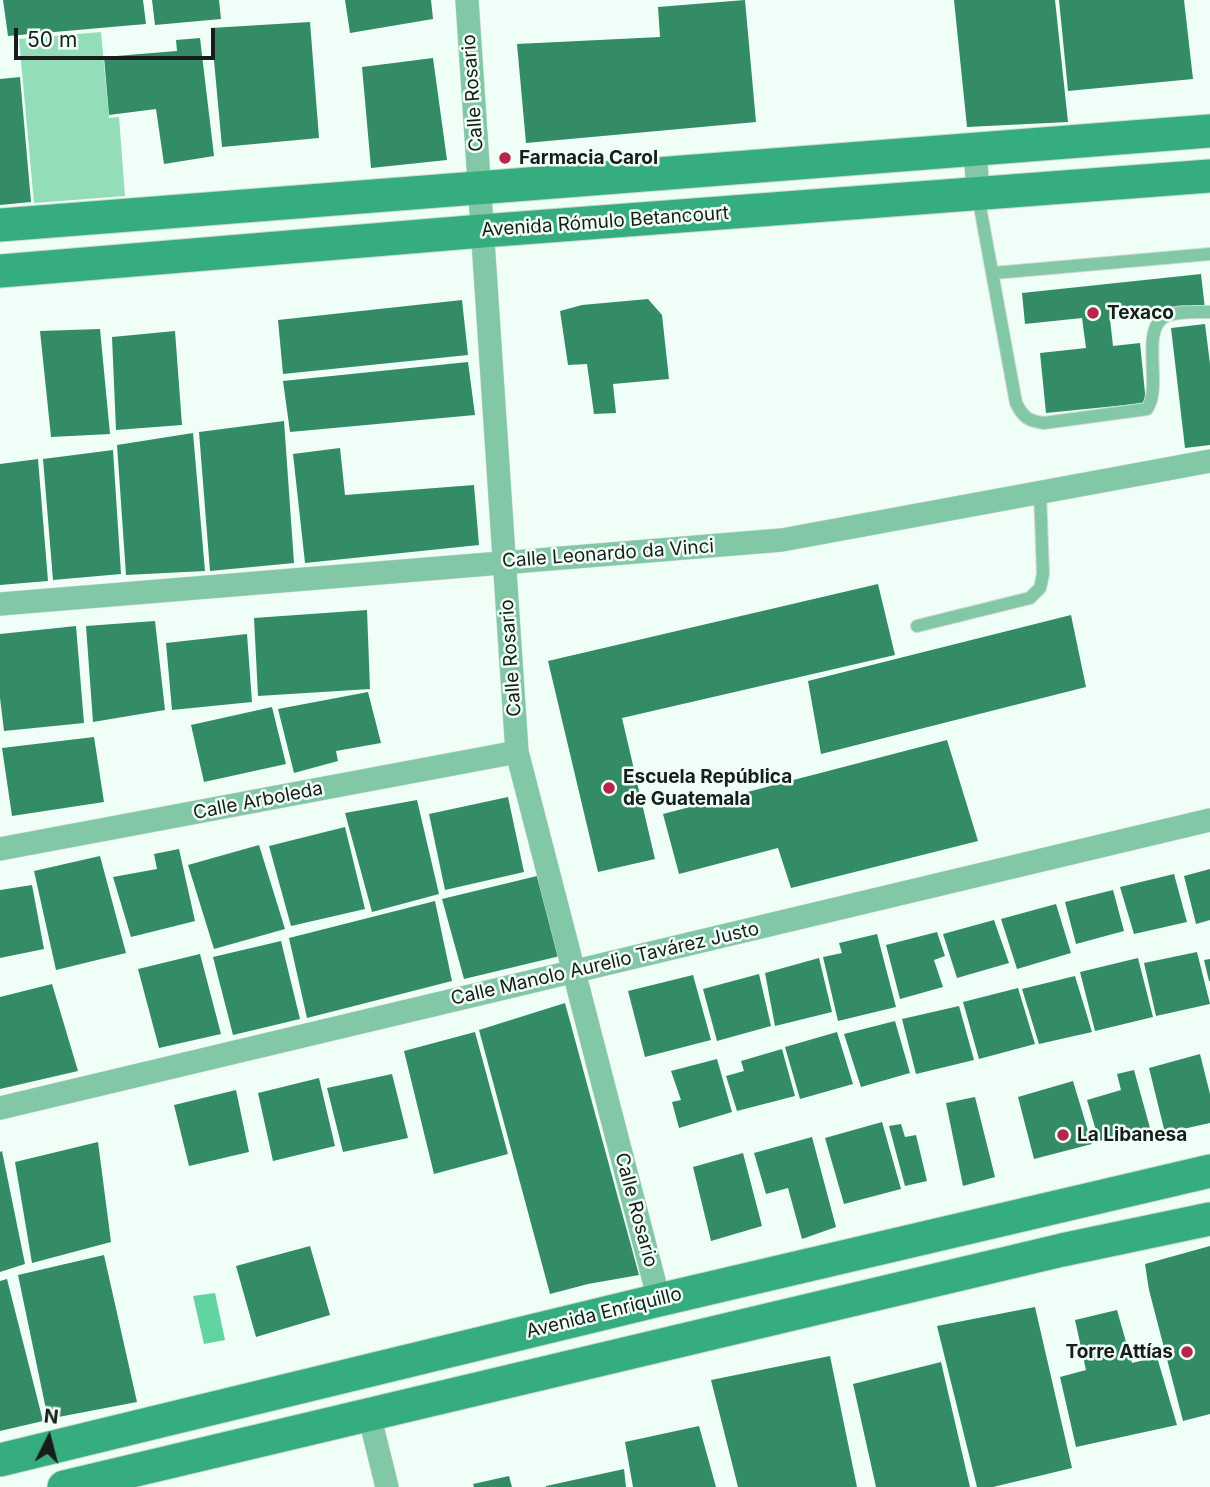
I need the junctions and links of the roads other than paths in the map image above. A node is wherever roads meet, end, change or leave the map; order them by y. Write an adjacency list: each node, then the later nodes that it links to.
1 (467, 0): 5 (street, Calle Rosario)
2 (1210, 131): 3 (main road)
3 (975, 148): 5 (main road); 6 (street)
4 (1210, 176): 6 (main road, Avenida Rómulo Betancourt)
5 (480, 188): 7 (main road); 8 (street, Calle Rosario)
6 (978, 193): 8 (main road, Avenida Rómulo Betancourt); 11 (lane)
7 (0, 225)
8 (482, 232): 10 (main road, Avenida Rómulo Betancourt); 15 (street, Calle Rosario)
9 (1210, 254): 11 (lane)
10 (0, 271)
11 (994, 273): 12 (lane)
12 (1210, 312)
13 (1210, 461): 14 (street, Calle Leonardo da Vinci)
14 (1040, 492): 15 (street, Calle Leonardo da Vinci); 17 (lane)
15 (504, 562): 16 (street, Calle Leonardo da Vinci); 18 (street, Calle Rosario)
16 (0, 604)
17 (917, 626)
18 (517, 752): 20 (street, Calle Arboleda); 21 (street, Calle Rosario)
19 (1210, 820): 21 (street, Calle Manolo Aurelio Tavárez Justo)
20 (0, 849)
21 (573, 972): 22 (street, Calle Manolo Aurelio Tavárez Justo); 27 (street, Calle Rosario)
22 (0, 1108)
23 (1210, 1171): 24 (main road, Avenida Enriquillo)
24 (1050, 1209): 26 (main road); 27 (main road, Avenida Enriquillo)
25 (1210, 1219): 26 (main road)
26 (1062, 1250): 28 (main road)
27 (659, 1300): 29 (main road, Avenida Enriquillo)
28 (369, 1414): 30 (main road); 31 (street)
29 (0, 1460)
30 (64, 1487)
31 (387, 1487)

